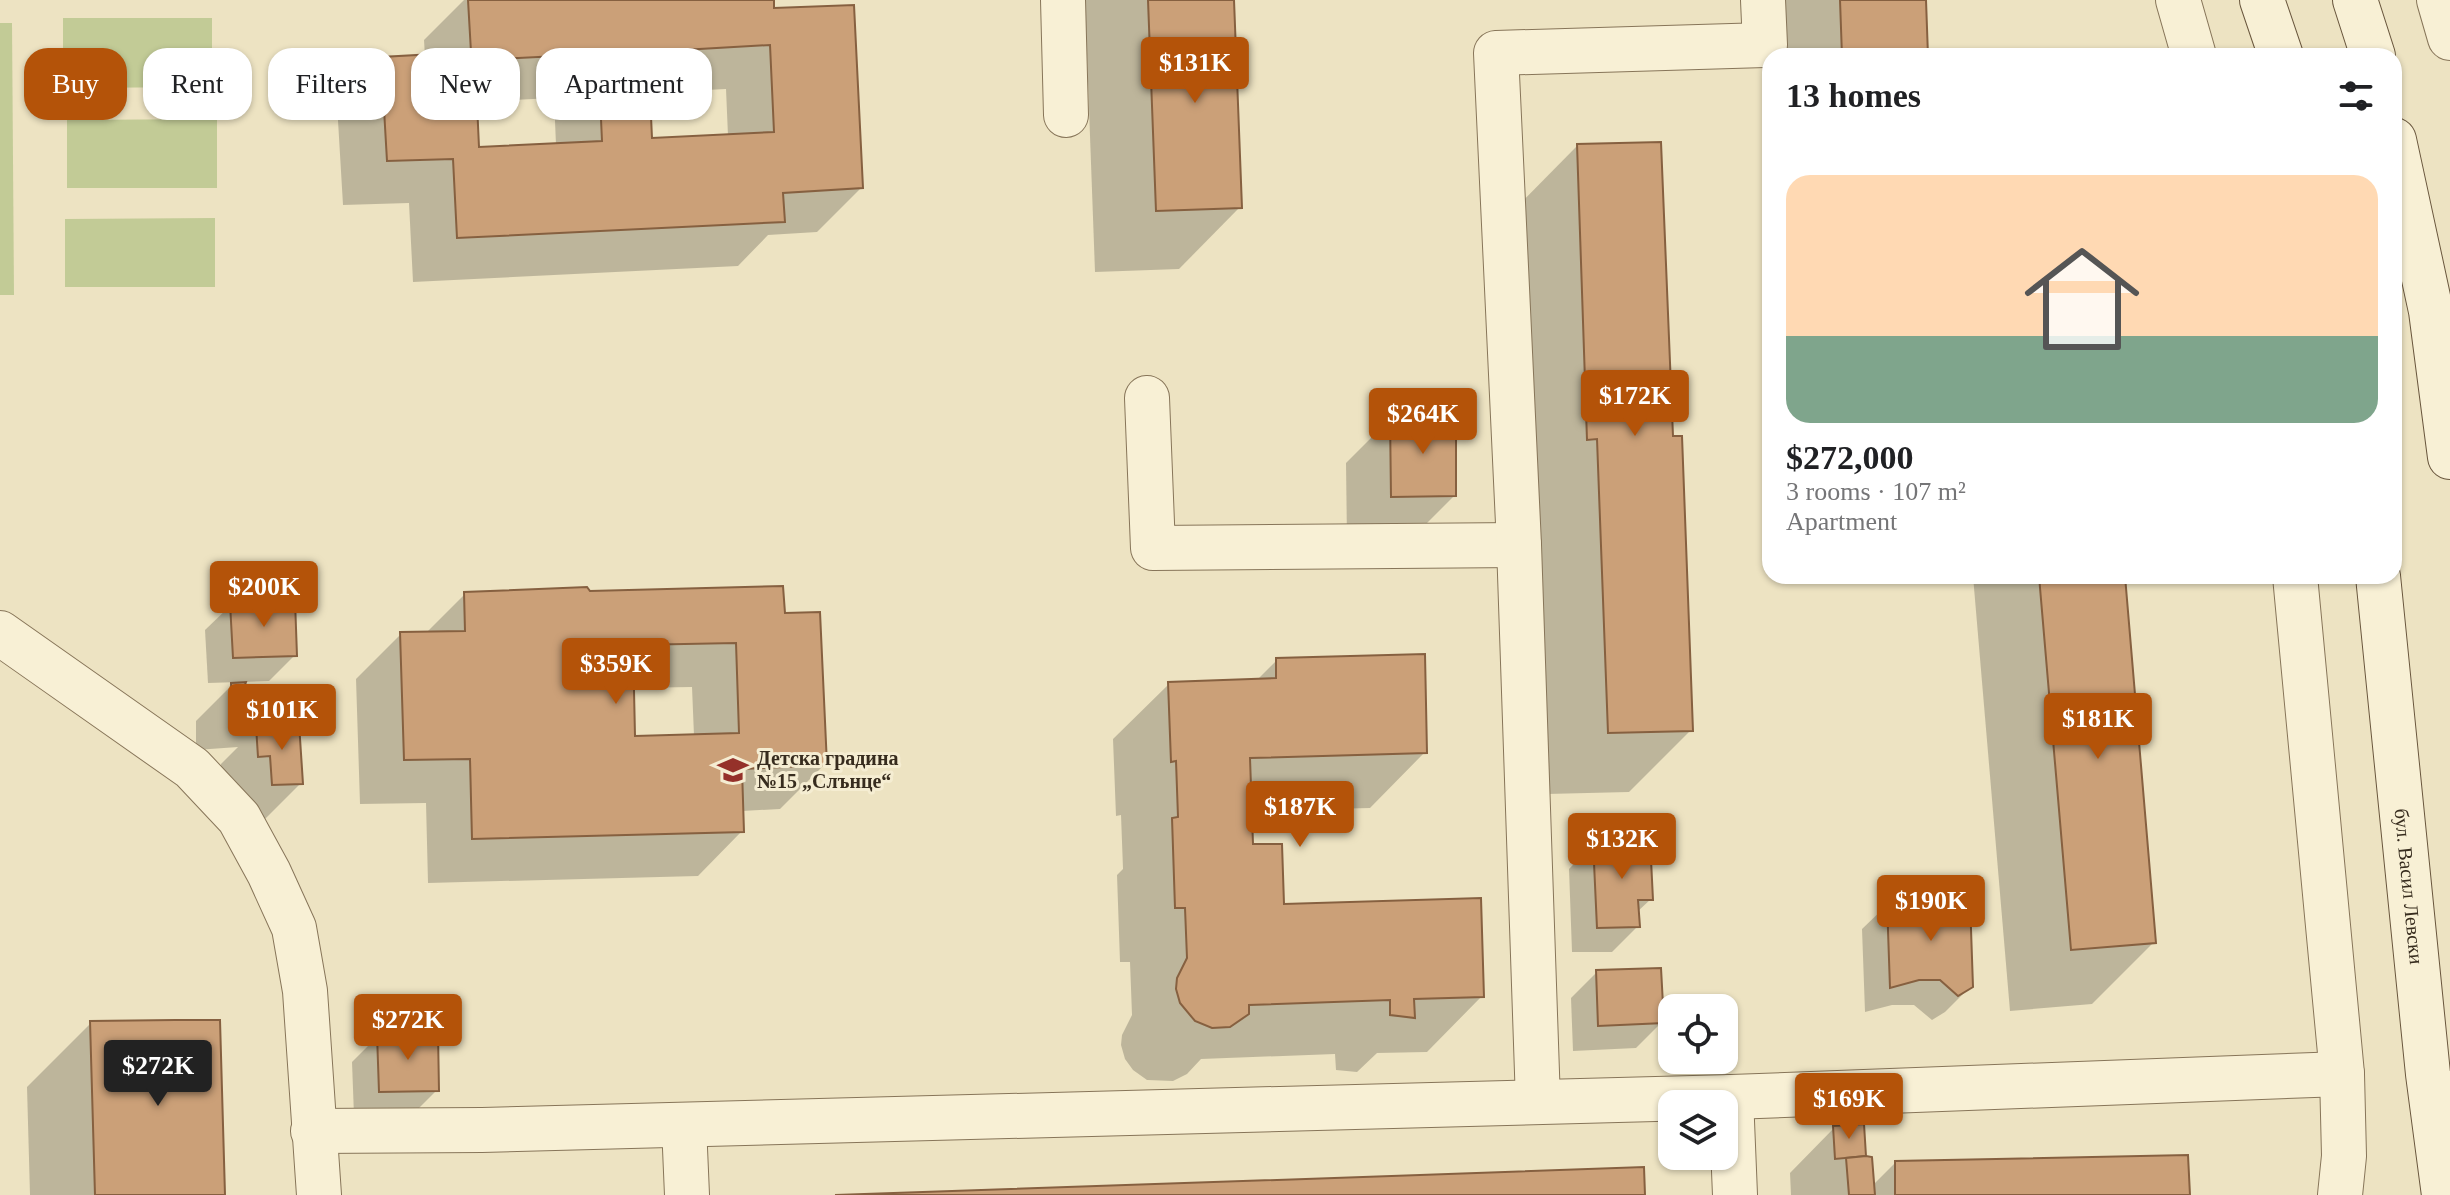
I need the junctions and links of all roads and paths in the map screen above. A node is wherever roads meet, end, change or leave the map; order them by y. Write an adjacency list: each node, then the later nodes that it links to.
1 (1063, 0): 11 (street)
2 (1763, 0): 15 (street)
3 (2178, 0): 8 (street)
4 (2262, 0): 9 (street)
5 (2355, 0): 10 (street)
6 (2439, 0): 7 (street)
7 (2450, 38)
8 (2192, 48)
9 (2278, 48)
10 (2370, 48)
11 (1066, 115)
12 (2402, 177): 14 (street)
13 (1147, 398): 15 (street)
14 (2450, 457)
15 (1519, 545): 22 (street)
16 (2296, 584): 19 (street)
17 (2379, 584): 30 (street, бул. Васил Левски)
18 (0, 633): 24 (street)
19 (2342, 1074): 20 (street); 29 (street)
20 (1738, 1097)
21 (1658, 1099): 22 (street)
22 (1538, 1102): 23 (street)
23 (684, 1125): 24 (street); 27 (street)
24 (313, 1131): 26 (street)
25 (1734, 1170): 28 (street)
26 (319, 1195)
27 (687, 1195)
28 (1735, 1195)
29 (2340, 1195)
30 (2444, 1195)

